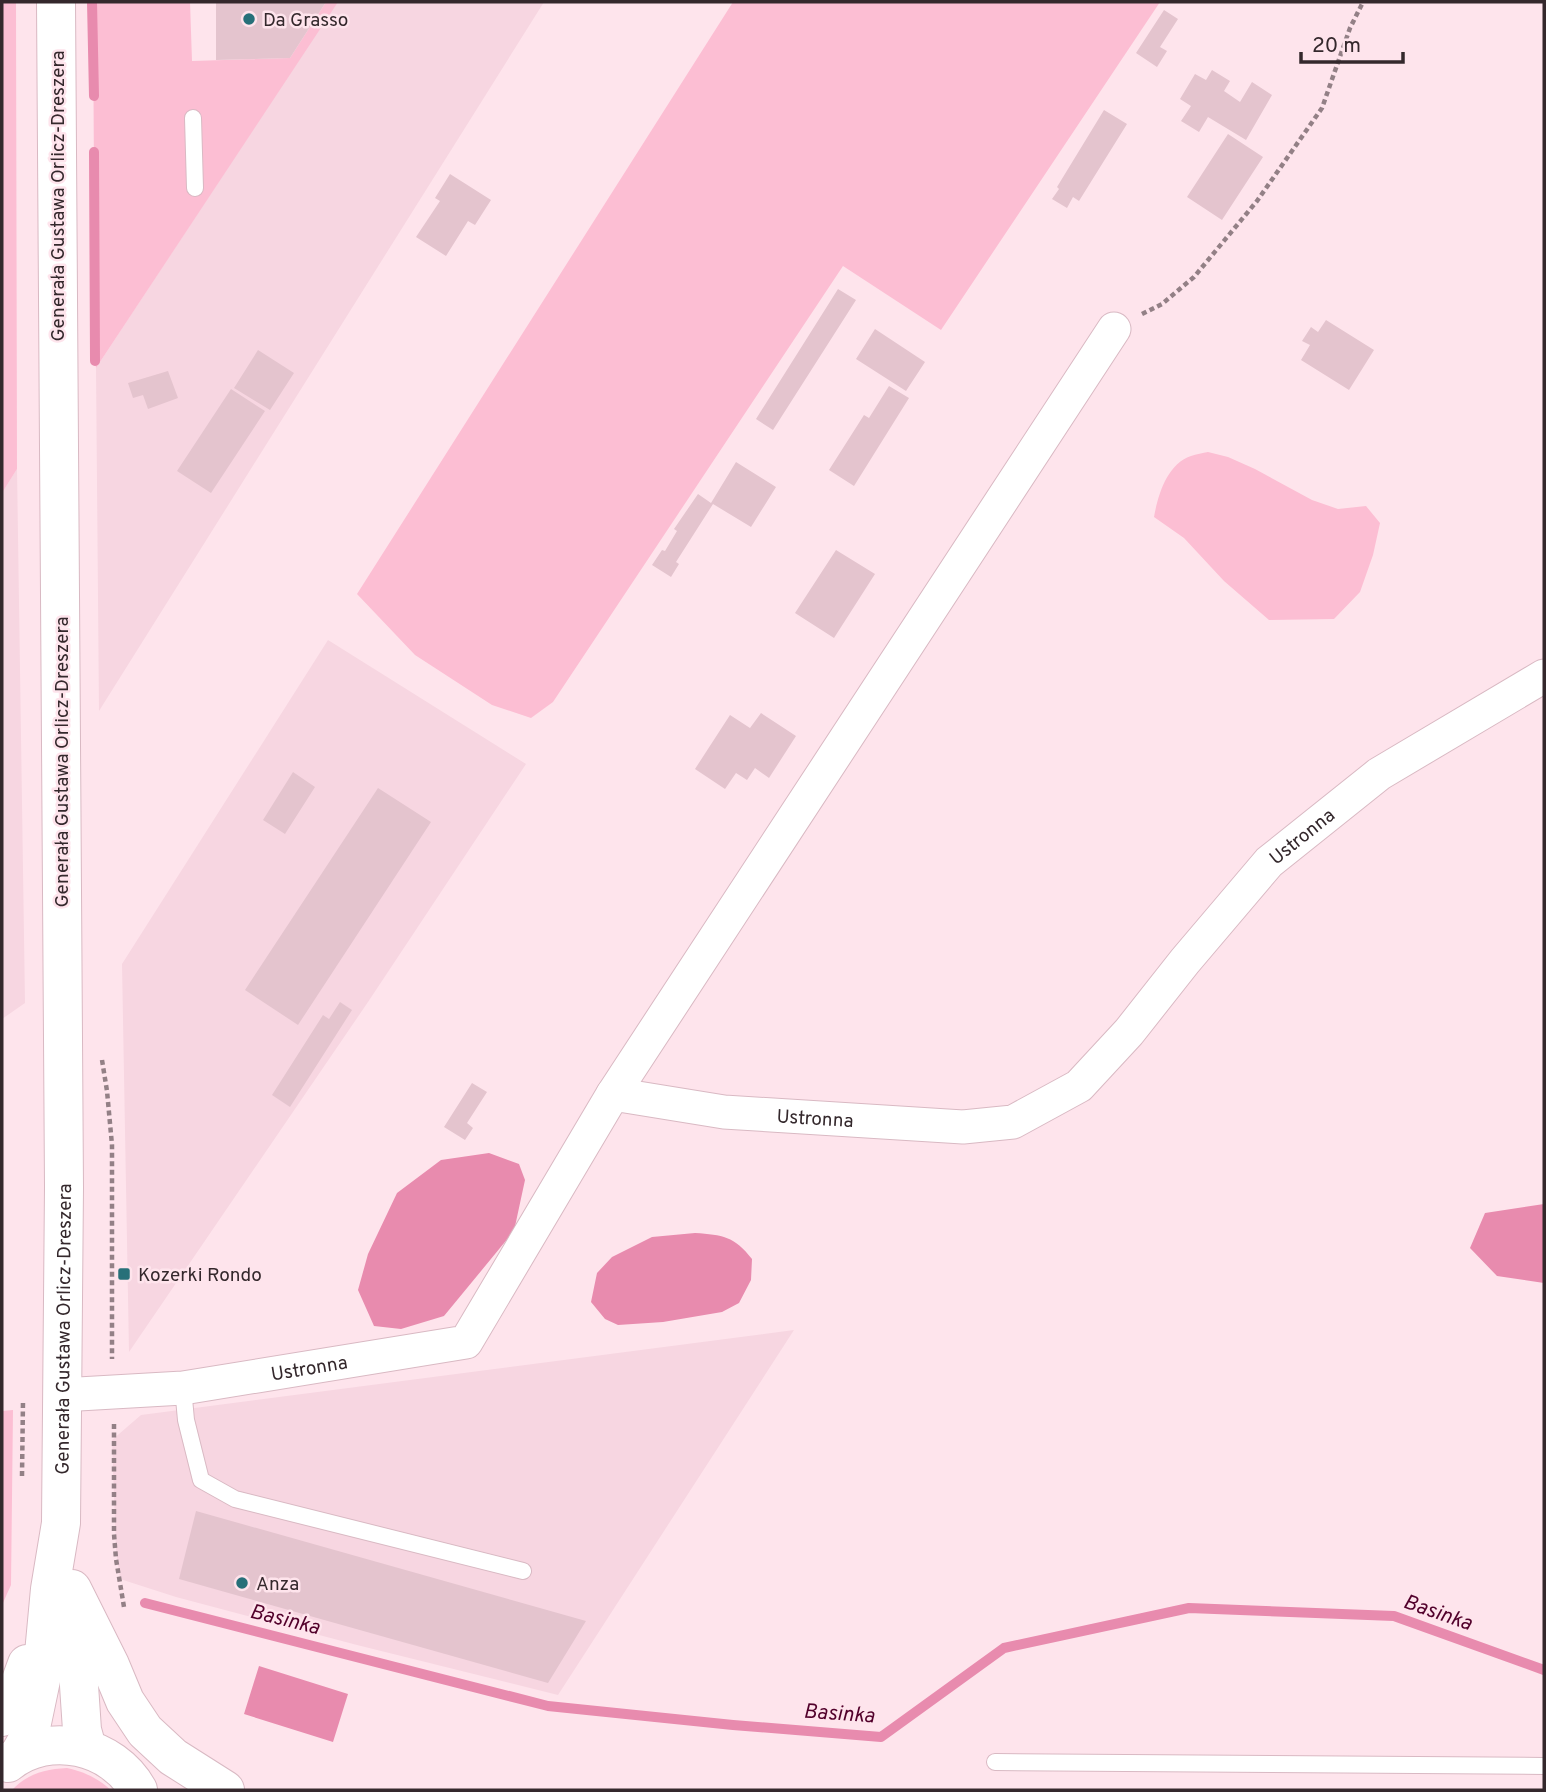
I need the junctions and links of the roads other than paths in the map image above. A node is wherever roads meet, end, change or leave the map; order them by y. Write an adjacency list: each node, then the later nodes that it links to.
1 (56, 2): 8 (main road, Generała Gustawa Orlicz-Dreszera)
2 (193, 118): 3 (lane)
3 (195, 188)
4 (1114, 329): 6 (street)
5 (1544, 676): 6 (street, Ustronna)
6 (613, 1094): 7 (street, Ustronna)
7 (183, 1388): 8 (street, Ustronna); 9 (lane)
8 (61, 1395): 10 (main road, Generała Gustawa Orlicz-Dreszera)
9 (523, 1571)
10 (61, 1589): 11 (main road); 12 (main road, Generała Gustawa Orlicz-Dreszera); 13 (main road, Generała Gustawa Orlicz-Dreszera); 17 (main road)
11 (2, 1717)
12 (87, 1748): 13 (main road); 16 (main road)
13 (11, 1760)
14 (995, 1762): 15 (lane)
15 (1544, 1766)
16 (139, 1787)
17 (226, 1790)

